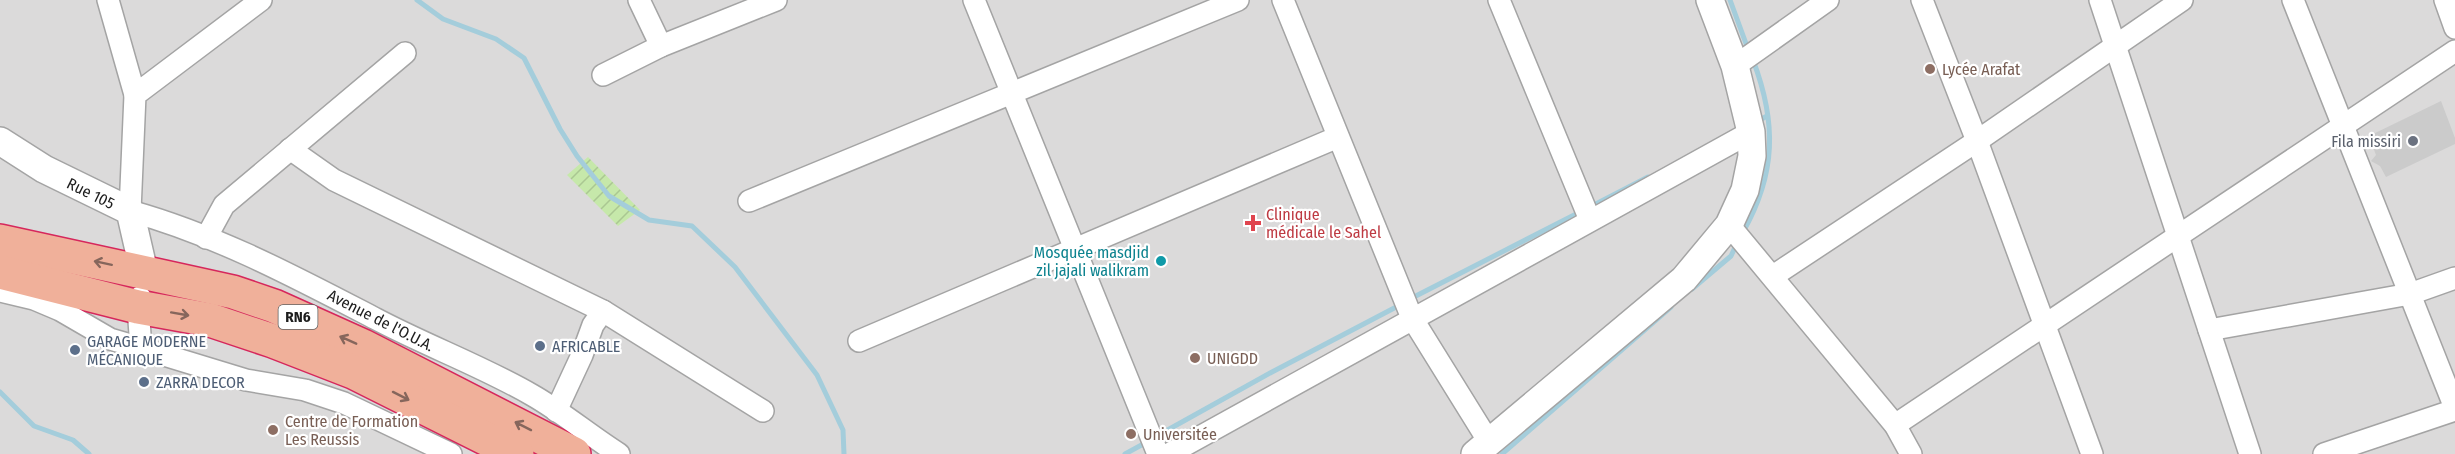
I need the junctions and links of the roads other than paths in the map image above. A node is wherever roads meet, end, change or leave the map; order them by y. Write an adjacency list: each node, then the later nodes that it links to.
1 (108, 0): 24 (street)
2 (261, 0): 24 (street)
3 (639, 0): 18 (street)
4 (776, 0): 18 (street)
5 (974, 0): 23 (street)
6 (1238, 0): 23 (street)
7 (1283, 0): 27 (street)
8 (1499, 0): 33 (street)
9 (1710, 0): 21 (street)
10 (1828, 0): 21 (street)
11 (1922, 0): 29 (street)
12 (2100, 0): 17 (street)
13 (2182, 0): 17 (street)
14 (2293, 0): 25 (street)
15 (2445, 0): 16 (street)
16 (2455, 28)
17 (2115, 45): 29 (street); 35 (street)
18 (661, 46): 22 (street)
19 (2455, 51): 25 (street)
20 (405, 53): 30 (street)
21 (1735, 66): 26 (street)
22 (603, 75)
23 (1012, 93): 31 (street); 38 (street)
24 (135, 95): 32 (street)
25 (2343, 126): 35 (street); 44 (street)
26 (1751, 132): 33 (street); 34 (street)
27 (1338, 137): 38 (street); 47 (street)
28 (0, 141): 32 (street, Rue 105)
29 (1977, 141): 41 (street); 48 (street)
30 (291, 149): 36 (street); 46 (street)
31 (749, 201)
32 (130, 211): 36 (street, Avenue de l'O.U.A.); 40 (street, Rue 105)
33 (1590, 220): 47 (street)
34 (1729, 225): 41 (street); 56 (street)
35 (2178, 236): 48 (street); 49 (street)
36 (206, 238): 53 (street, Avenue de l'O.U.A.)
37 (0, 241): 40 (highway, Avenue de l'O.U.A. / RN6, one-way to 37)
38 (1075, 249): 50 (street); 62 (street)
39 (0, 272): 45 (highway, RN6)
40 (144, 272): 45 (street); 60 (highway, Avenue de l'O.U.A. / RN6, one-way to 40)
41 (1773, 276): 55 (street)
42 (2455, 278): 44 (street)
43 (0, 291): 51 (street)
44 (2410, 294): 49 (street); 52 (street)
45 (138, 307): 51 (street); 59 (highway, RN6, one-way to 59)
46 (603, 311): 53 (street); 54 (street)
47 (1412, 318): 56 (street); 63 (street)
48 (2045, 325): 55 (street); 64 (street)
49 (2209, 330): 65 (street)
50 (859, 341)
51 (141, 348): 58 (street)
52 (2455, 409): 66 (street)
53 (556, 411): 61 (street, Avenue de l'O.U.A.)
54 (763, 411)
55 (1895, 425): 57 (street)
56 (1482, 448)
57 (1904, 451)
58 (451, 454)
59 (517, 454)
60 (574, 454)
61 (619, 454)
62 (1158, 454)
63 (1169, 454)
64 (2092, 454)
65 (2250, 454)
66 (2324, 454)

